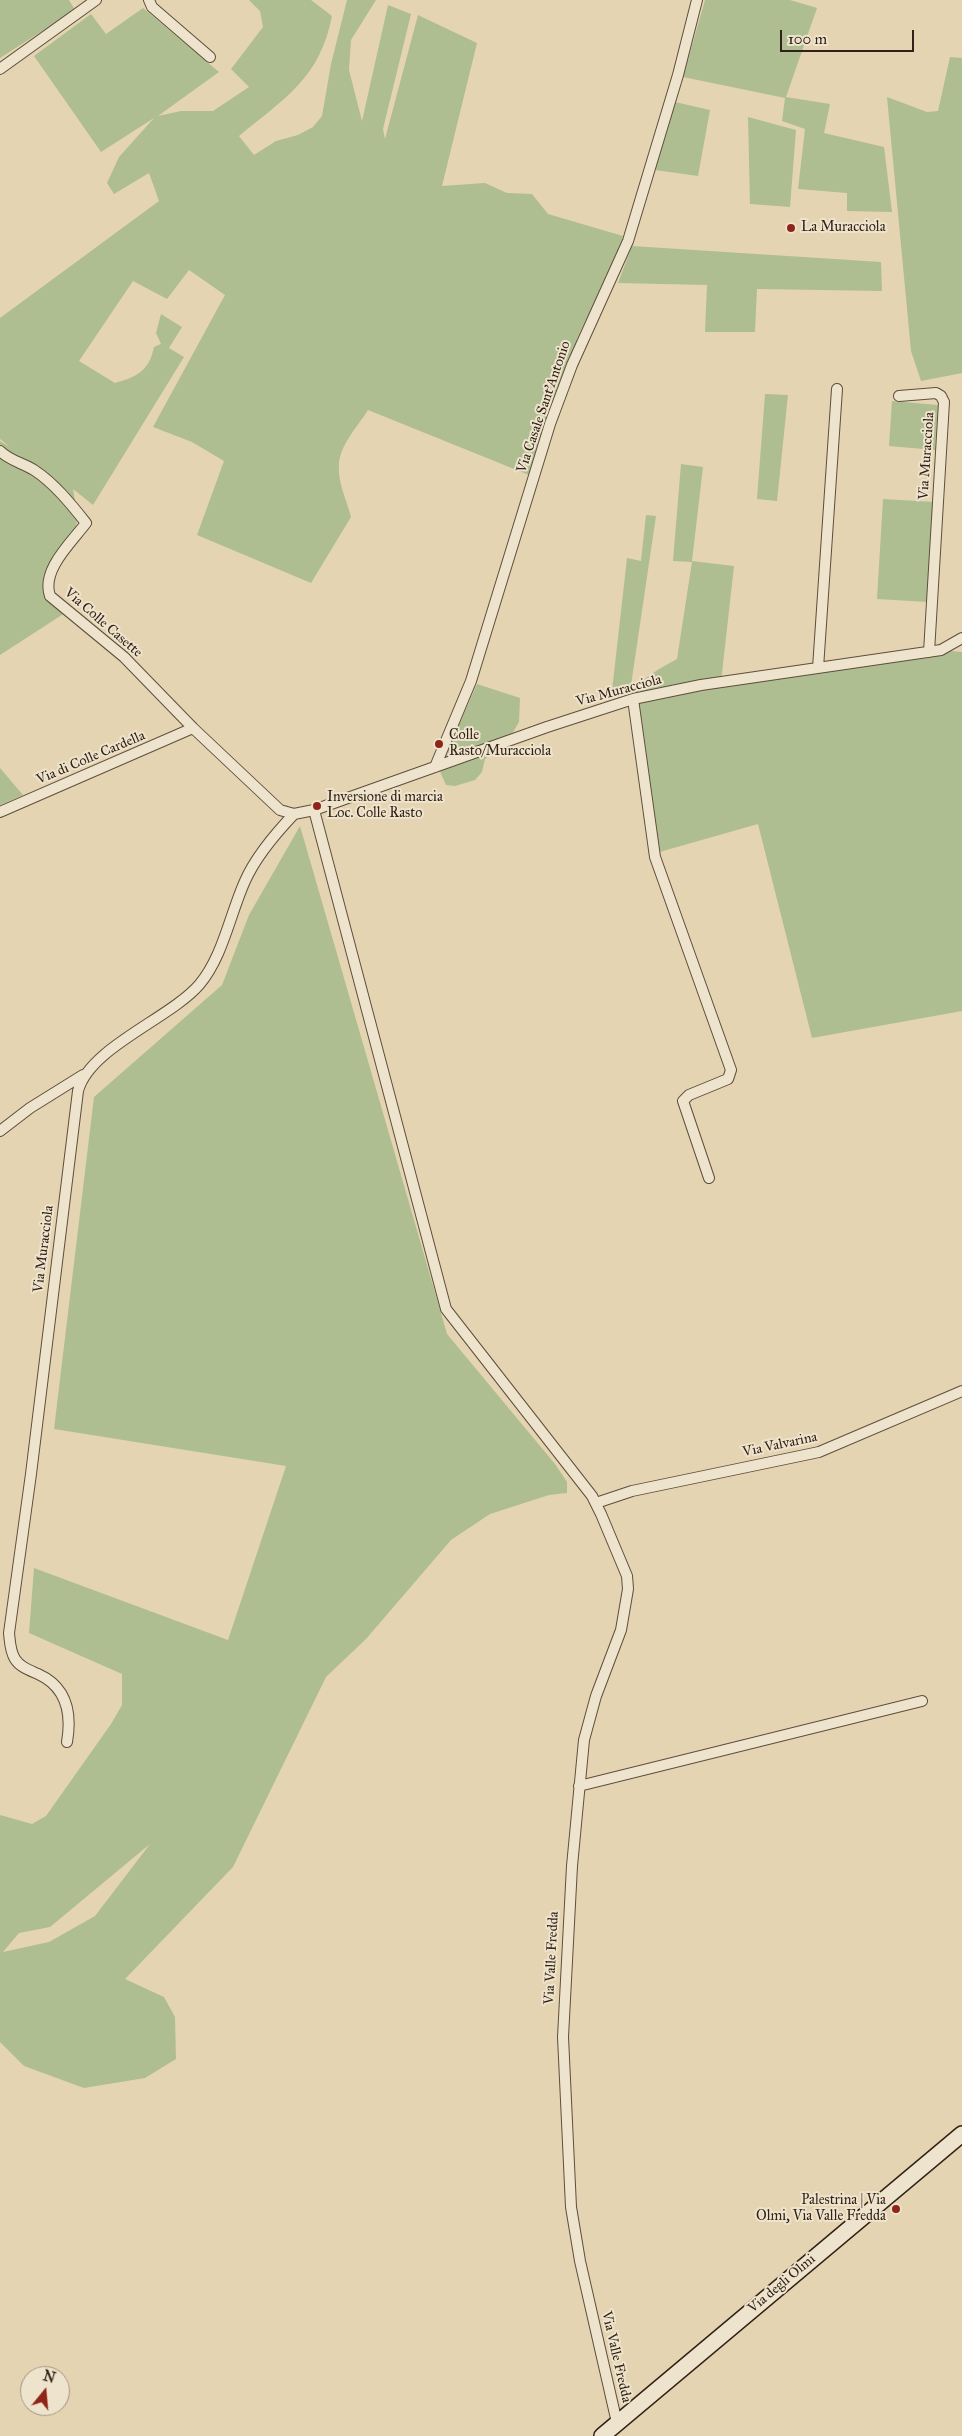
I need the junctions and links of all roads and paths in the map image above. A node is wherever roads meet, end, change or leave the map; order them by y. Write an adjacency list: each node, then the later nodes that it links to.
1 (96, 0): 5 (street)
2 (149, 0): 4 (street)
3 (697, 0): 14 (street, Via Casale Sant'Antonio)
4 (210, 57)
5 (0, 69)
6 (837, 389): 11 (street)
7 (899, 396): 10 (street, Via Muracciola)
8 (0, 451): 13 (street, Via Colle Casette)
9 (962, 638): 10 (street, Via Muracciola)
10 (928, 652): 11 (street, Via Muracciola)
11 (818, 668): 12 (street, Via Muracciola)
12 (633, 699): 14 (street, Via Muracciola); 22 (street)
13 (193, 728): 16 (street, Via di Colle Cardella); 17 (street)
14 (435, 767): 15 (street, Via Muracciola)
15 (314, 810): 17 (street, Via Muracciola); 24 (street, Via Valle Fredda)
16 (0, 812)
17 (294, 814): 18 (street, Via Muracciola)
18 (86, 1073): 20 (street); 26 (street, Via Muracciola)
19 (0, 1120): 20 (street)
20 (15, 1121): 21 (street)
21 (0, 1131)
22 (710, 1178)
23 (962, 1391): 24 (street, Via Valvarina)
24 (596, 1503): 27 (street, Via Valle Fredda)
25 (922, 1702): 27 (street)
26 (67, 1742)
27 (579, 1786): 29 (street, Via Valle Fredda)
28 (962, 2134): 29 (street, Via degli Olmi)
29 (618, 2423): 30 (street, Via degli Olmi)
30 (602, 2436)

